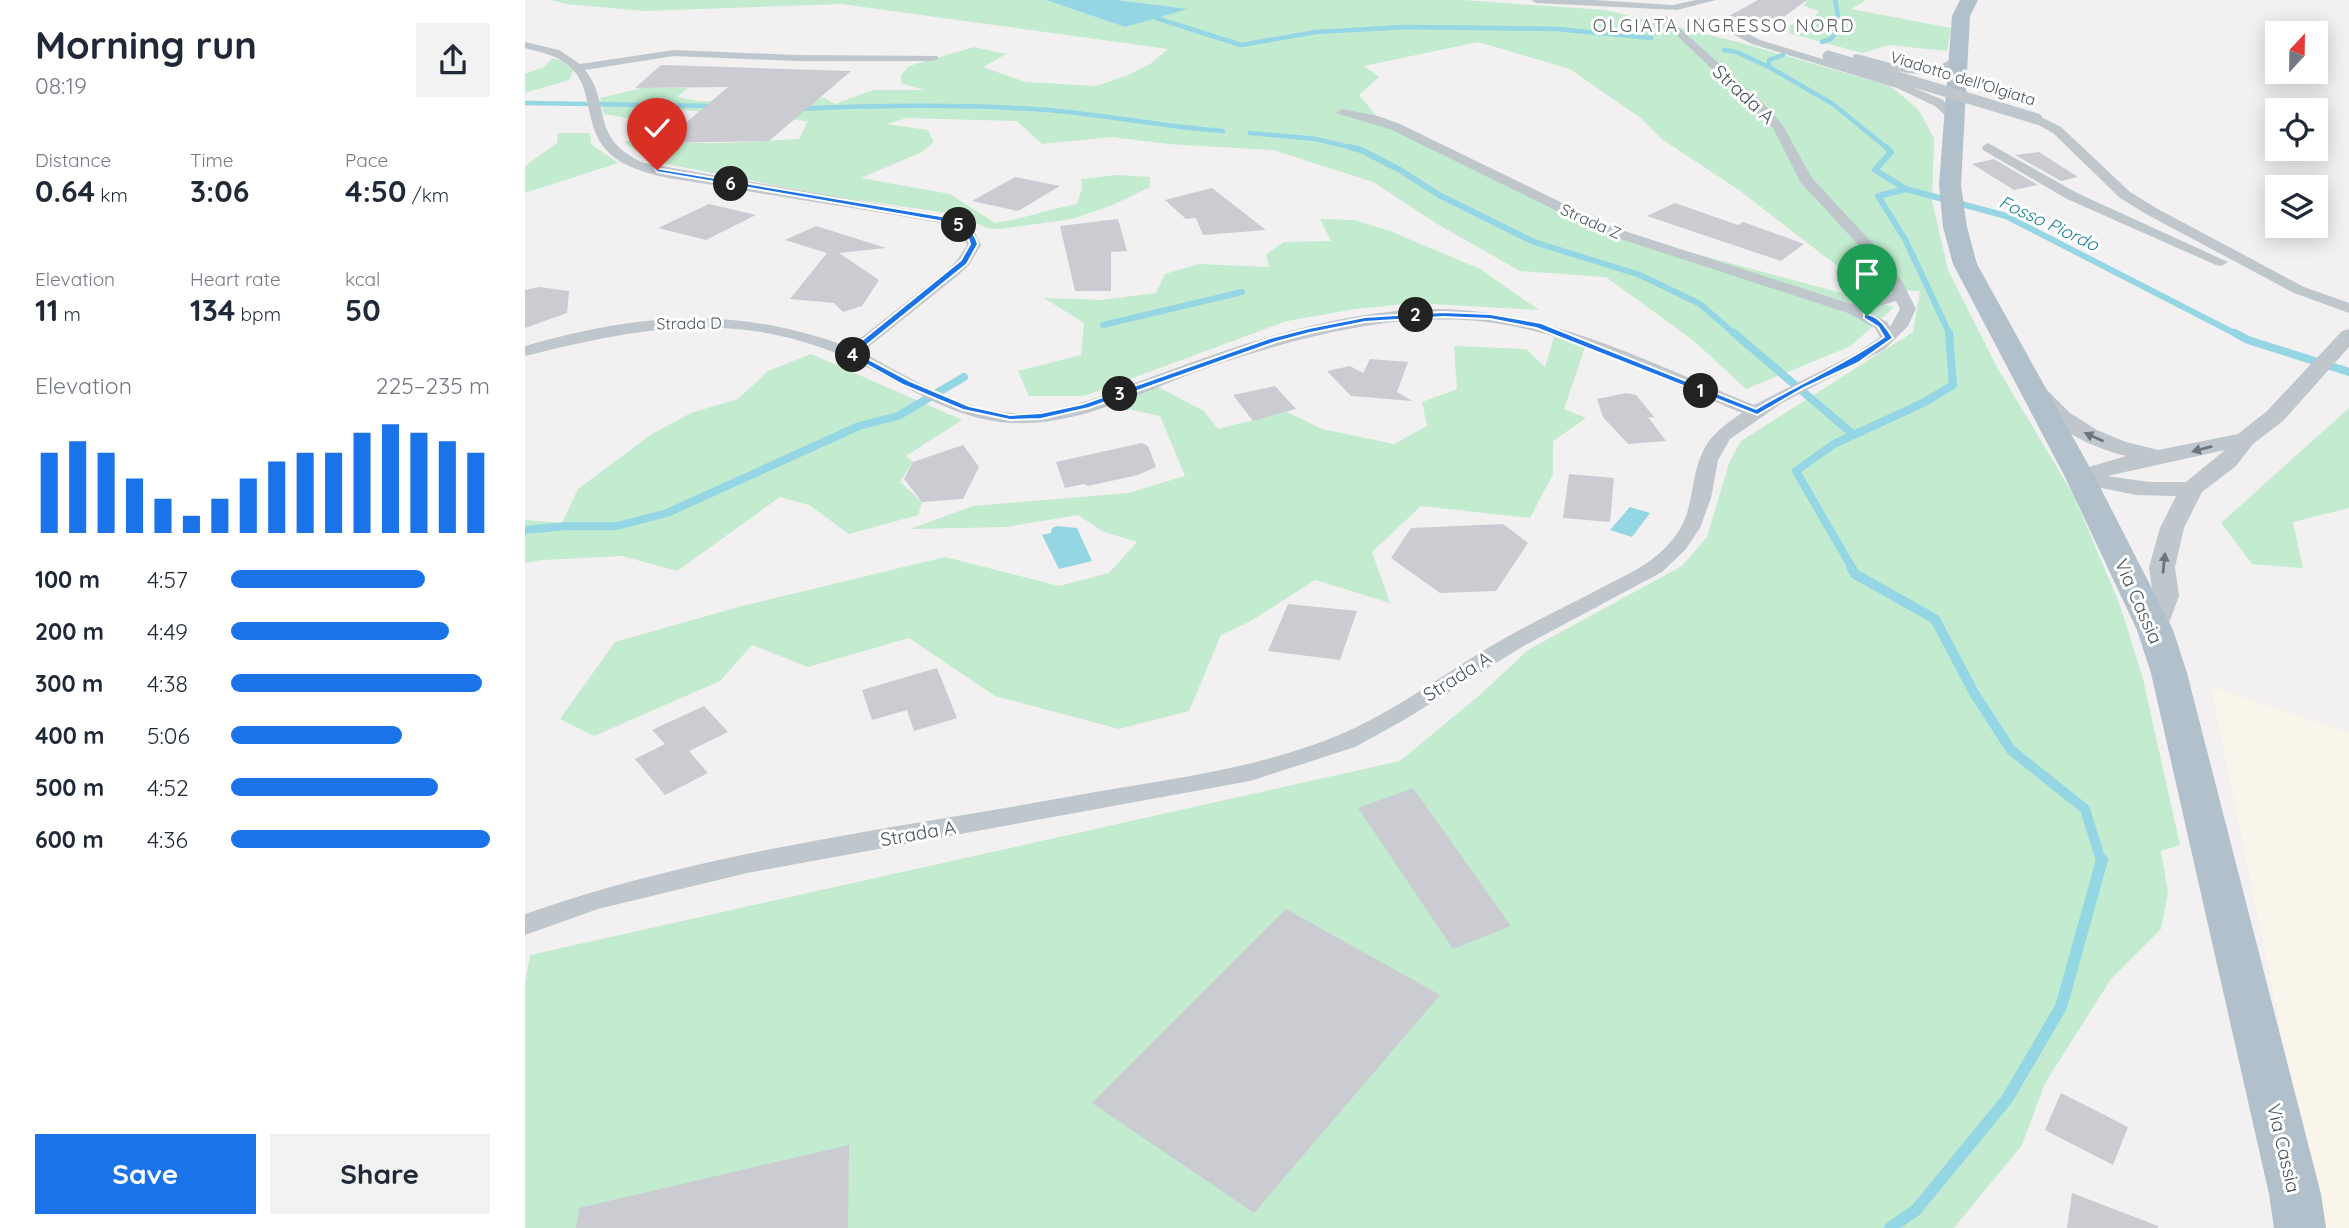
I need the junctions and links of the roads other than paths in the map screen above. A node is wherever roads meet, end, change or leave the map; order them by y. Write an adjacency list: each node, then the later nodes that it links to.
1 (1536, 0): 5 (street)
2 (1711, 0): 6 (street)
3 (1969, 0): 13 (main road, Via Cassia)
4 (1727, 1): 8 (street)
5 (1603, 5): 6 (street); 7 (street)
6 (1673, 7): 7 (street); 8 (street)
7 (1664, 18): 8 (street, Strada A)
8 (1698, 21): 9 (street); 19 (street, Strada A)
9 (1747, 32): 11 (street, Viadotto dell'Olgiata); 16 (street)
10 (525, 45): 14 (street)
11 (1824, 52): 13 (street); 18 (street, Viadotto dell'Olgiata, bridge)
12 (933, 58): 14 (street)
13 (1959, 59): 16 (main road, Via Cassia)
14 (579, 68): 25 (street)
15 (1342, 113): 21 (street, Strada Z)
16 (1953, 116): 26 (main road, Via Cassia)
17 (1988, 147): 18 (street)
18 (2299, 290): 20 (street, Viadotto dell'Olgiata)
19 (1901, 295): 21 (street); 23 (street, Strada A)
20 (2349, 308)
21 (1850, 309): 23 (street, Strada Z)
22 (2349, 335): 28 (street)
23 (1889, 338): 27 (street, Strada A)
24 (525, 351): 25 (street, Strada D)
25 (851, 353): 27 (street, Strada D)
26 (2029, 385): 29 (street, one-way to 26); 30 (main road, Via Cassia)
27 (1757, 413): 33 (street, Strada A)
28 (2245, 439): 29 (street, one-way to 29); 31 (street)
29 (2159, 455): 30 (street)
30 (2080, 477): 31 (street); 32 (main road, Via Cassia)
31 (2192, 488): 32 (street, one-way to 31)
32 (2155, 630): 34 (main road, Via Cassia)
33 (525, 925)
34 (2297, 1211)

